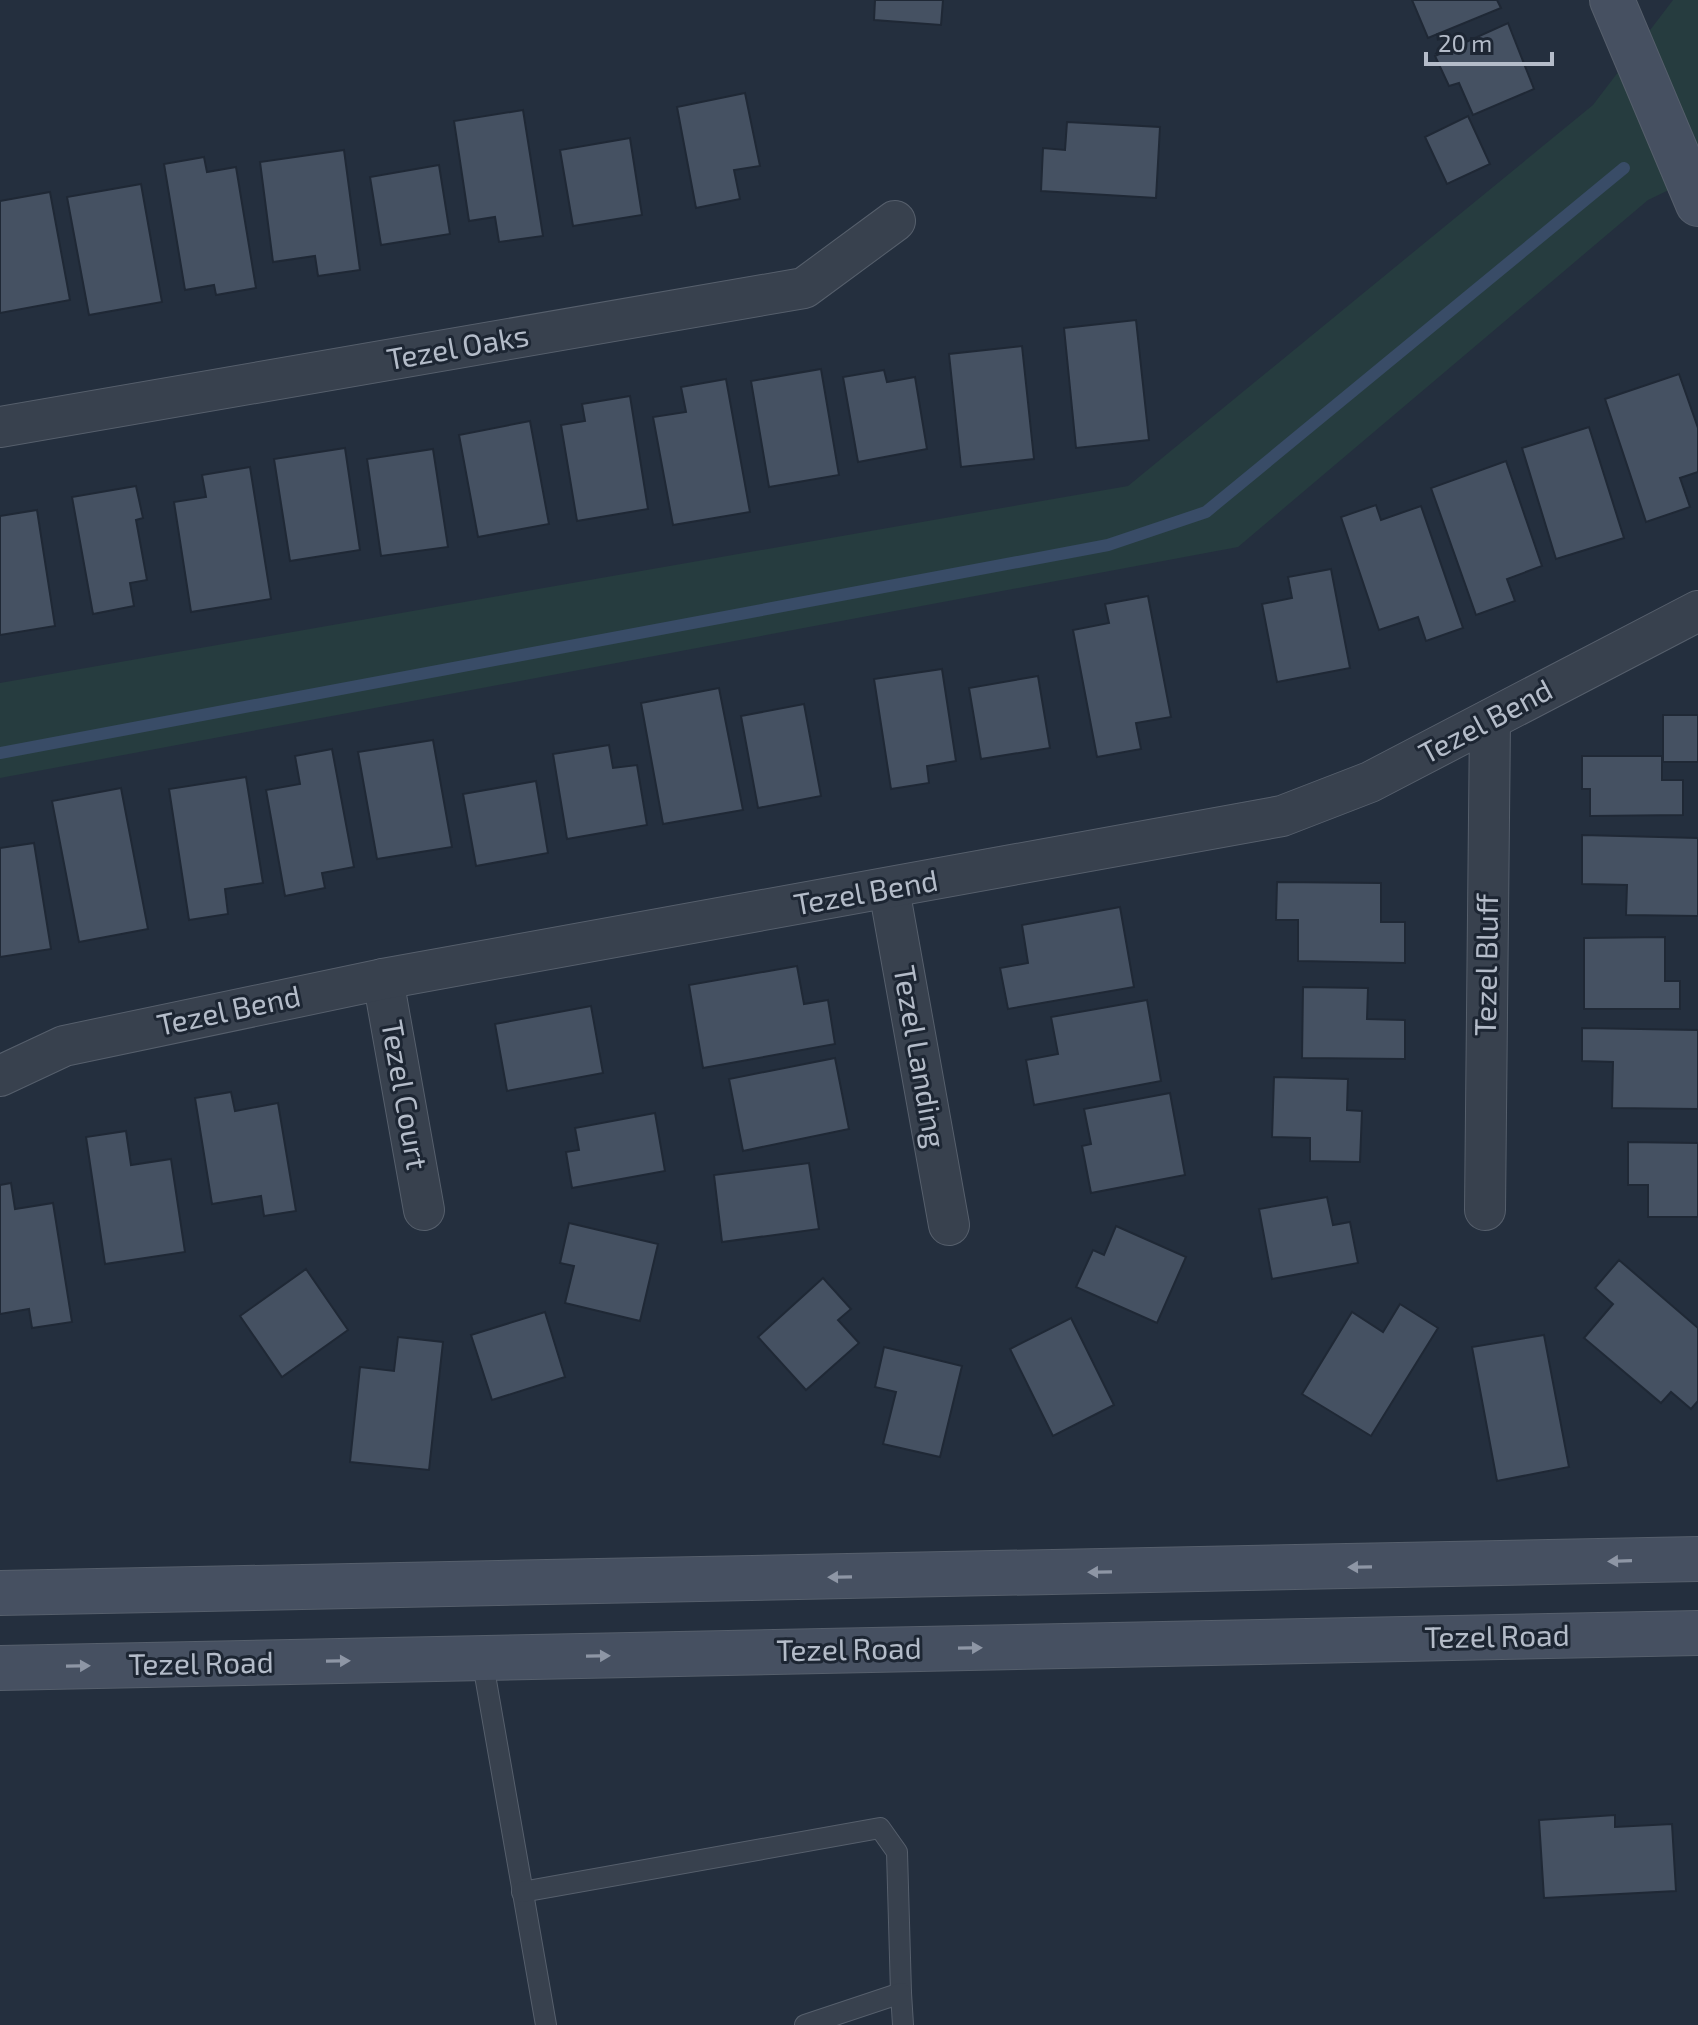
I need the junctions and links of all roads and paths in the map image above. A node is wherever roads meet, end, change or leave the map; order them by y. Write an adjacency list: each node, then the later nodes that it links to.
1 (1612, 0): 2 (main road)
2 (1698, 204)
3 (895, 221): 4 (street, Tezel Oaks)
4 (0, 427)
5 (1698, 611): 6 (street, Tezel Bend)
6 (1490, 720): 7 (street, Tezel Bend); 11 (street, Tezel Bluff)
7 (889, 889): 8 (street, Tezel Bend); 12 (street, Tezel Landing)
8 (383, 979): 9 (street, Tezel Bend); 10 (street, Tezel Court)
9 (0, 1076)
10 (424, 1210)
11 (1485, 1210)
12 (949, 1225)
13 (1698, 1559): 14 (main road, one-way to 14)
14 (0, 1593)
15 (1698, 1633): 16 (main road, Tezel Road, one-way to 15)
16 (482, 1658): 17 (main road, Tezel Road, one-way to 16); 18 (lane)
17 (0, 1668)
18 (522, 1892): 19 (lane); 20 (lane)
19 (901, 1993): 21 (lane); 22 (lane)
20 (546, 2025)
21 (805, 2025)
22 (903, 2025)

